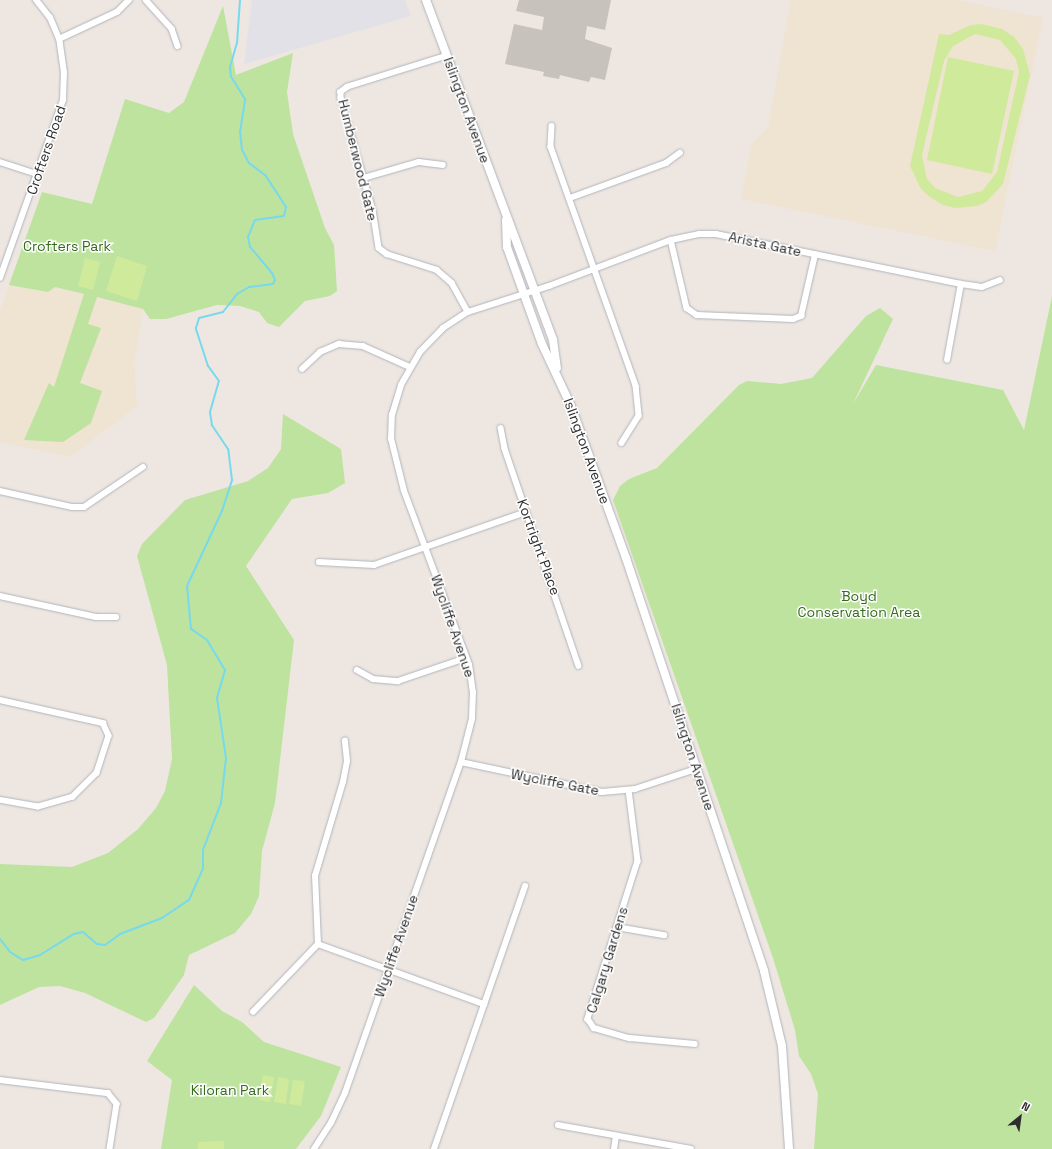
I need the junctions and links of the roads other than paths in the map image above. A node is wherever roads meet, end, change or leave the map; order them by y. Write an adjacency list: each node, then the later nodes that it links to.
1 (36, 0): 5 (street, Crofters Road)
2 (129, 0): 5 (street)
3 (146, 0): 6 (street)
4 (426, 0): 7 (main road, Islington Avenue)
5 (58, 39): 12 (street, Crofters Road)
6 (178, 46)
7 (447, 56): 13 (street, Humberwood Gate); 15 (main road, Islington Avenue)
8 (552, 126): 14 (street)
9 (680, 153): 14 (street)
10 (0, 162): 12 (street)
11 (443, 165): 13 (street)
12 (38, 174): 19 (street, Crofters Road)
13 (364, 178): 24 (street, Humberwood Gate)
14 (570, 198): 18 (street)
15 (506, 220): 22 (main road, Islington Avenue); 23 (main road, Islington Avenue)
16 (671, 240): 17 (street, Arista Gate); 17 (street); 18 (street, Arista Gate)
17 (815, 255): 21 (street, Arista Gate)
18 (595, 268): 22 (street, Arista Gate); 30 (street)
19 (0, 276)
20 (1000, 280): 21 (street, Arista Gate)
21 (961, 284): 25 (street)
22 (535, 290): 23 (street, Arista Gate); 28 (main road, Islington Avenue)
23 (523, 293): 24 (street, Wycliffe Avenue); 28 (main road, Islington Avenue)
24 (468, 312): 26 (street, Wycliffe Avenue)
25 (947, 360)
26 (410, 367): 27 (street); 34 (street, Wycliffe Avenue)
27 (302, 369)
28 (558, 375): 44 (main road, Islington Avenue)
29 (501, 428): 33 (street, Kortright Place)
30 (622, 443)
31 (143, 467): 32 (street)
32 (0, 491)
33 (526, 512): 34 (street); 39 (street, Kortright Place)
34 (427, 548): 35 (street); 38 (street, Wycliffe Avenue)
35 (319, 562)
36 (0, 596): 37 (street)
37 (116, 617)
38 (466, 658): 40 (street); 43 (street, Wycliffe Avenue)
39 (579, 666)
40 (357, 670)
41 (0, 700): 46 (street)
42 (345, 741): 50 (street)
43 (461, 762): 45 (street, Wycliffe Gate); 51 (street, Wycliffe Avenue)
44 (696, 769): 45 (street, Wycliffe Gate); 63 (main road, Islington Avenue)
45 (629, 790): 48 (street, Calgary Gardens)
46 (0, 800)
47 (525, 886): 52 (street)
48 (617, 927): 49 (street); 54 (street, Calgary Gardens)
49 (664, 935)
50 (318, 944): 51 (street); 53 (street)
51 (388, 969): 52 (street); 59 (street, Wycliffe Avenue)
52 (484, 1004): 60 (street)
53 (253, 1012)
54 (695, 1044)
55 (0, 1080): 58 (street)
56 (558, 1125): 57 (street)
57 (616, 1136): 61 (street); 62 (street)
58 (110, 1149)
59 (314, 1149)
60 (434, 1149)
61 (614, 1149)
62 (691, 1149)
63 (789, 1149)

